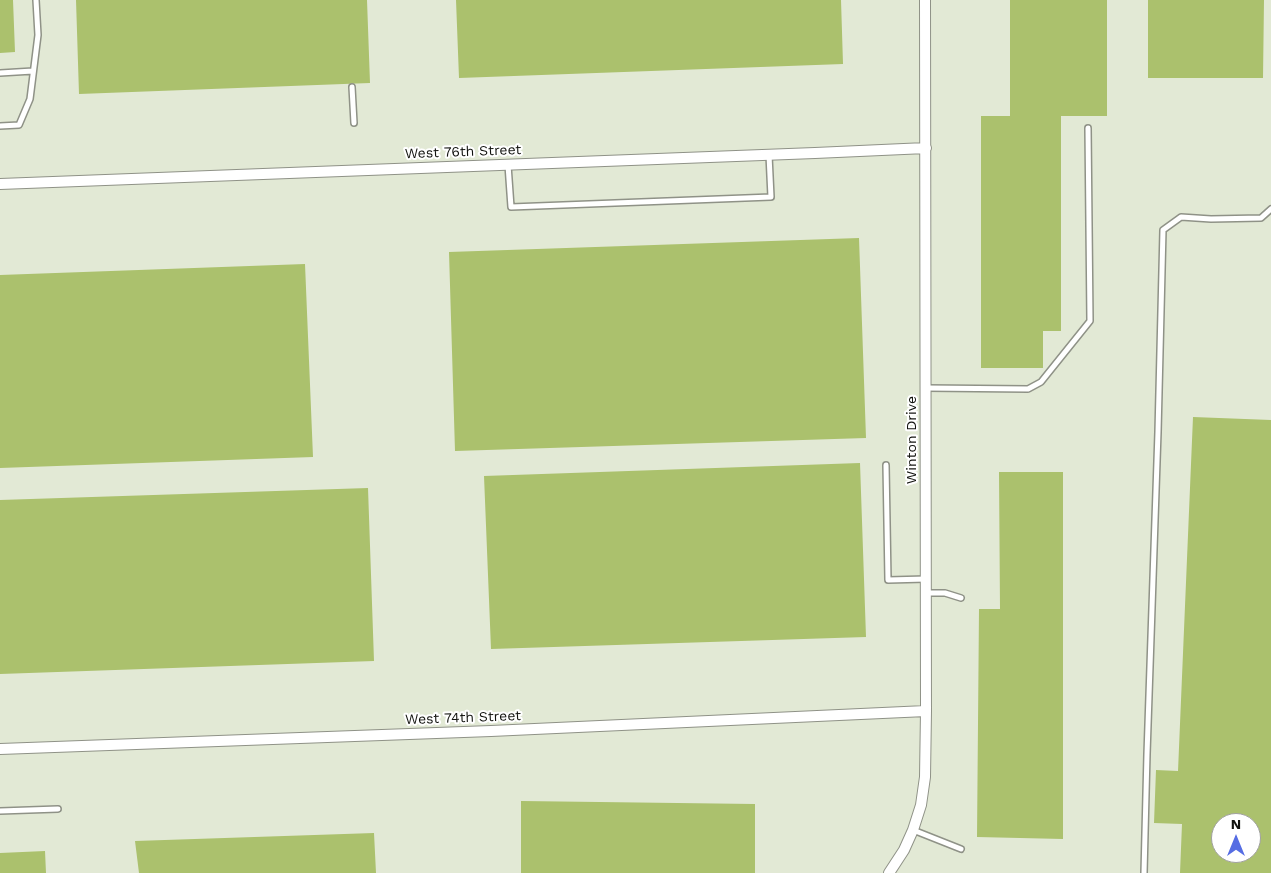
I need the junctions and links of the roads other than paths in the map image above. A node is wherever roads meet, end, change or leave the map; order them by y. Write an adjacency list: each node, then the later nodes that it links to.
1 (36, 0): 3 (lane)
2 (925, 0): 9 (street, Winton Drive)
3 (34, 71): 4 (lane); 7 (lane)
4 (0, 73)
5 (352, 87): 6 (lane)
6 (354, 122)
7 (0, 126)
8 (1088, 128): 14 (lane)
9 (926, 148): 10 (street, West 76th Street); 14 (street, Winton Drive)
10 (769, 155): 11 (street, West 76th Street); 11 (lane)
11 (508, 164): 12 (street, West 76th Street)
12 (0, 184)
13 (1271, 209): 26 (lane)
14 (926, 388): 16 (street, Winton Drive)
15 (886, 465): 16 (lane)
16 (926, 579): 17 (street, Winton Drive)
17 (926, 593): 18 (lane); 19 (street, Winton Drive)
18 (961, 598)
19 (926, 711): 20 (street, West 74th Street); 23 (street, Winton Drive)
20 (0, 749)
21 (58, 809): 22 (lane)
22 (0, 811)
23 (913, 830): 24 (lane); 25 (street, Winton Drive)
24 (961, 850)
25 (890, 873)
26 (1144, 873)

